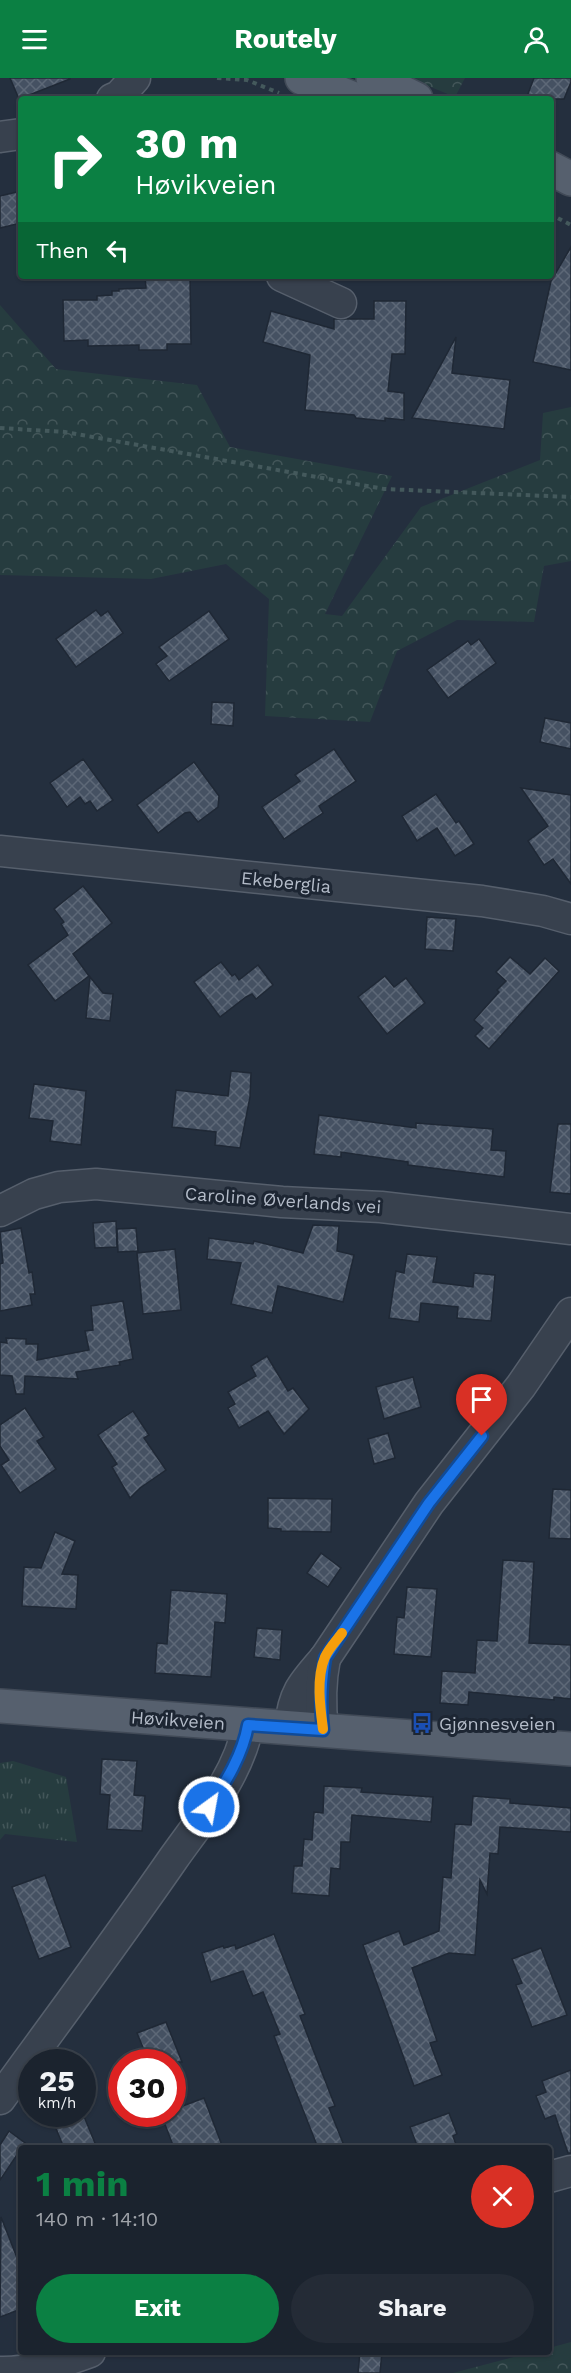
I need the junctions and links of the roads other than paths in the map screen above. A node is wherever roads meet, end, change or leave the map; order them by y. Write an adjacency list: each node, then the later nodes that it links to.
1 (135, 78): 4 (street)
2 (374, 78): 6 (main road)
3 (293, 87): 5 (main road)
4 (119, 96)
5 (339, 96)
6 (410, 96)
7 (18, 134): 8 (street)
8 (0, 137)
9 (554, 170): 10 (main road)
10 (571, 179)
11 (554, 192): 12 (main road)
12 (571, 201)
13 (288, 279): 14 (street)
14 (340, 303)
15 (0, 851): 16 (street, Ekeberglia)
16 (571, 919)
17 (0, 1211): 18 (street, Caroline Øverlands vei)
18 (571, 1229)
19 (571, 1314): 20 (street)
20 (325, 1658): 23 (street); 24 (street)
21 (0, 1706): 22 (main road, Høvikveien)
22 (248, 1725): 23 (main road, Høvikveien); 26 (street)
23 (290, 1727): 24 (main road, Høvikveien)
24 (323, 1730): 25 (main road, Høvikveien)
25 (571, 1749)
26 (0, 2099)
27 (571, 2171): 28 (street)
28 (552, 2176)
29 (80, 2355): 30 (street)
30 (0, 2372)

